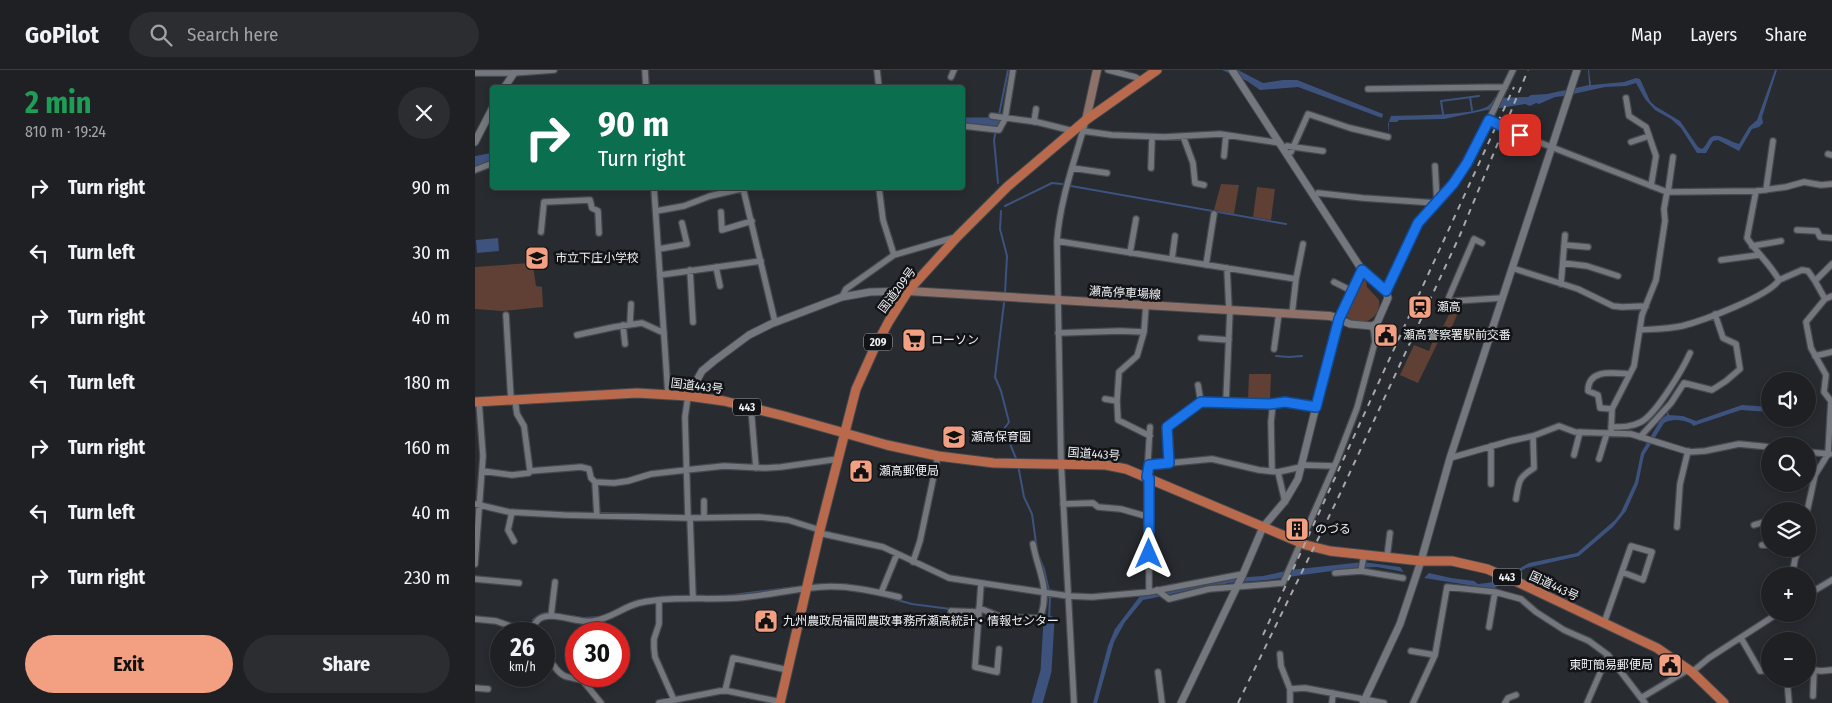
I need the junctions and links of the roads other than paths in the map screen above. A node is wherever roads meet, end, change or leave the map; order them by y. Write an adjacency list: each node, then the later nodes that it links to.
1 (554, 70): 12 (street)
2 (645, 70): 17 (street)
3 (877, 70): 18 (street)
4 (953, 70): 14 (street)
5 (1013, 70): 25 (street)
6 (1097, 70): 26 (main road)
7 (1108, 70): 15 (street)
8 (1157, 70): 15 (highway, 国道209号 / 209)
9 (1232, 70): 40 (street)
10 (1513, 70): 19 (street)
11 (1577, 70): 41 (street)
12 (515, 72): 13 (street); 16 (street)
13 (475, 73)
14 (951, 77)
15 (1142, 81): 26 (highway, 国道209号 / 209)
16 (507, 85)
17 (646, 85)
18 (879, 85)
19 (1505, 87): 20 (street); 27 (street)
20 (1368, 89)
21 (1626, 98): 34 (street)
22 (1036, 109): 28 (street)
23 (490, 113): 38 (street)
24 (992, 116): 25 (street)
25 (1005, 119): 28 (street); 29 (street)
26 (1087, 120): 30 (highway, 国道209号 / 209); 31 (street)
27 (1489, 120): 41 (street); 62 (street)
28 (1034, 122): 30 (street)
29 (965, 126)
30 (1073, 131): 74 (highway, 国道209号 / 209)
31 (1083, 131): 35 (street); 47 (street)
32 (1226, 135): 33 (street); 40 (street); 43 (street)
33 (1183, 136): 35 (street); 52 (street)
34 (1649, 136): 39 (street); 53 (street)
35 (1151, 137): 48 (street)
36 (1388, 137): 42 (street)
37 (1773, 141): 58 (street)
38 (475, 142)
39 (1631, 142)
40 (1280, 143): 97 (street)
41 (1551, 147): 53 (street); 95 (street)
42 (1323, 151)
43 (1224, 156)
44 (1673, 157): 60 (street)
45 (490, 164): 49 (street)
46 (1435, 166): 62 (street)
47 (1072, 168): 50 (street); 76 (street)
48 (1151, 168)
49 (475, 170)
50 (1107, 173)
51 (1832, 184): 58 (street)
52 (1204, 185)
53 (1651, 186): 60 (street)
54 (654, 190): 63 (street)
55 (736, 190): 63 (street)
56 (744, 190): 67 (street)
57 (879, 190): 86 (street)
58 (1766, 190): 59 (street)
59 (1756, 191): 60 (street); 81 (street)
60 (1667, 192): 116 (street)
61 (1318, 193): 62 (street)
62 (1437, 203): 108 (street)
63 (656, 211): 83 (street)
64 (721, 212): 67 (street)
65 (1214, 214): 91 (street)
66 (1136, 219): 84 (street)
67 (752, 221): 89 (street)
68 (682, 223): 83 (street)
69 (1797, 230): 75 (street)
70 (541, 232): 71 (street)
71 (599, 233)
72 (1565, 235): 80 (street)
73 (1175, 236): 87 (street)
74 (957, 237): 86 (street); 106 (highway, 国道209号 / 209)
75 (1832, 238)
76 (1057, 241): 84 (street); 113 (street)
77 (1781, 241): 81 (street)
78 (1482, 243): 111 (street)
79 (1303, 244): 100 (street)
80 (1565, 245): 82 (street); 90 (street)
81 (1752, 246): 85 (street)
82 (1589, 247)
83 (659, 249): 98 (street)
84 (1130, 253): 87 (street)
85 (1759, 254): 88 (street); 101 (street)
86 (894, 255): 110 (street)
87 (1172, 259): 91 (street)
88 (1721, 260)
89 (761, 261): 93 (street); 124 (street)
90 (1563, 263): 99 (street); 104 (street)
91 (1205, 264): 94 (street)
92 (1832, 264): 102 (street)
93 (716, 267): 96 (street); 105 (street)
94 (1227, 268): 100 (street); 117 (street)
95 (1511, 268): 104 (street); 111 (street)
96 (690, 270): 98 (street); 123 (street)
97 (1362, 270): 107 (street); 108 (street)
98 (660, 275): 130 (street)
99 (1618, 276)
100 (1296, 279): 119 (street)
101 (1779, 280): 102 (street); 120 (street)
102 (1815, 281): 112 (street)
103 (1334, 282): 107 (street)
104 (1561, 284): 116 (street)
105 (720, 286)
106 (908, 291): 110 (street); 113 (main road, 瀬高停車場線); 159 (highway, 国道209号 / 209)
107 (1352, 291): 122 (street)
108 (1386, 291): 127 (street)
109 (1832, 296): 112 (street)
110 (842, 297): 124 (street)
111 (1502, 298): 170 (street)
112 (1825, 299): 139 (street)
113 (1057, 300): 115 (main road, 瀬高停車場線); 131 (street)
114 (631, 304): 125 (street)
115 (1146, 305): 117 (main road, 瀬高停車場線); 129 (street)
116 (1646, 306): 128 (street)
117 (1229, 310): 118 (main road, 瀬高停車場線); 134 (street)
118 (1279, 313): 119 (main road, 瀬高停車場線); 136 (street)
119 (1292, 314): 122 (main road, 瀬高停車場線)
120 (1715, 314): 128 (street); 162 (street)
121 (506, 315): 147 (street)
122 (1339, 319): 127 (street); 153 (street)
123 (693, 322)
124 (775, 322): 145 (street)
125 (631, 324): 126 (street); 130 (street)
126 (623, 325): 132 (street); 135 (street)
127 (1371, 326): 177 (street)
128 (1640, 330): 140 (street)
129 (1144, 332): 131 (street); 148 (street)
130 (664, 333): 144 (street)
131 (1058, 333): 174 (street)
132 (577, 334)
133 (1201, 338): 134 (street)
134 (1229, 340): 149 (street)
135 (625, 344)
136 (1274, 349)
137 (1832, 352): 139 (street)
138 (1691, 354): 157 (street)
139 (1815, 356): 141 (street)
140 (1629, 374): 155 (street); 155 (street)
141 (1826, 375): 142 (street); 167 (street)
142 (1832, 378)
143 (1198, 385): 151 (street)
144 (669, 394): 145 (highway, 国道443号 / 443); 147 (highway, 国道443号 / 443)
145 (688, 396): 154 (highway, 国道443号 / 443); 179 (street)
146 (1105, 399): 148 (street)
147 (513, 400): 150 (highway, 国道443号 / 443); 181 (street)
148 (1117, 401): 160 (street)
149 (1226, 401): 151 (street); 152 (street)
150 (477, 402): 180 (street)
151 (1201, 403): 173 (street)
152 (1273, 403): 153 (street); 182 (street)
153 (1316, 407): 176 (street)
154 (751, 408): 159 (highway, 国道443号 / 443); 178 (street)
155 (1612, 409): 157 (street)
156 (1150, 427): 160 (street)
157 (1610, 431): 158 (street); 162 (street); 172 (street)
158 (1580, 432): 161 (street); 168 (street)
159 (844, 433): 169 (highway, 国道443号 / 443); 171 (highway, 国道209号 / 209)
160 (1150, 436): 175 (street)
161 (1533, 436): 163 (street); 186 (street)
162 (1640, 437): 165 (street)
163 (1491, 446): 170 (street); 185 (street)
164 (1761, 446): 165 (street)
165 (1688, 451): 200 (street)
166 (1816, 453): 167 (street)
167 (1830, 454): 189 (street)
168 (1574, 455)
169 (937, 456): 174 (highway, 国道443号 / 443); 210 (street)
170 (1450, 458): 209 (street)
171 (838, 459): 178 (street); 201 (highway, 国道209号 / 209)
172 (1599, 459)
173 (1169, 463): 175 (street); 182 (street)
174 (1061, 464): 183 (highway, 国道443号 / 443); 190 (street)
175 (1149, 465): 183 (street)
176 (1301, 466): 177 (street); 182 (street); 188 (street)
177 (1334, 466): 205 (street)
178 (756, 468): 179 (street)
179 (686, 470): 184 (street); 195 (street)
180 (481, 471): 181 (street); 191 (street)
181 (530, 471): 184 (street)
182 (1275, 471): 188 (street)
183 (1148, 478): 194 (street); 198 (highway, 国道443号 / 443)
184 (595, 482): 193 (street)
185 (1491, 484)
186 (1516, 499)
187 (704, 500): 196 (street)
188 (1285, 502): 198 (street)
189 (1809, 502)
190 (1063, 504): 194 (street); 230 (street)
191 (477, 505): 192 (street); 211 (street)
192 (512, 512): 193 (street); 203 (street)
193 (597, 516): 195 (street)
194 (1149, 517): 226 (street)
195 (689, 518): 196 (street); 231 (street)
196 (705, 518): 201 (street)
197 (1761, 523): 199 (street)
198 (1263, 526): 205 (highway, 国道443号 / 443); 215 (street)
199 (1754, 526)
200 (1677, 527)
201 (819, 531): 206 (street); 223 (highway, 国道209号 / 209)
202 (1390, 533): 208 (street)
203 (514, 541)
204 (1033, 544): 229 (street)
205 (1300, 544): 207 (highway, 国道443号 / 443); 222 (street)
206 (897, 554): 210 (street); 228 (street)
207 (1364, 555): 208 (highway, 国道443号 / 443); 212 (street)
208 (1387, 557): 209 (highway, 国道443号 / 443)
209 (1421, 561): 241 (highway, 国道443号 / 443); 266 (street)
210 (913, 562): 221 (street)
211 (475, 564)
212 (1361, 571): 214 (street); 216 (street)
213 (1622, 572): 213 (street); 241 (street)
214 (1335, 573)
215 (1243, 574): 222 (street); 224 (street)
216 (1403, 578)
217 (475, 580): 220 (street)
218 (1832, 580): 225 (street)
219 (555, 582): 236 (street)
220 (519, 583)
221 (981, 584): 229 (street); 234 (street)
222 (1237, 586): 224 (street); 273 (street)
223 (806, 589): 228 (street); 231 (street); 250 (highway, 国道209号 / 209)
224 (1157, 590): 226 (street)
225 (1816, 590)
226 (1149, 592): 230 (street)
227 (1495, 592): 242 (street); 247 (street); 248 (street)
228 (881, 593): 232 (street)
229 (1045, 593): 230 (street); 234 (street)
230 (1068, 596): 271 (street)
231 (693, 598): 233 (street)
232 (899, 598)
233 (659, 600): 236 (street); 265 (street)
234 (979, 610): 235 (street); 244 (street)
235 (951, 611)
236 (551, 616): 239 (street)
237 (475, 619): 238 (street)
238 (499, 622)
239 (537, 622)
240 (1765, 622): 243 (street)
241 (1604, 623): 255 (highway, 国道443号 / 443)
242 (1489, 626)
243 (1741, 638): 253 (street); 255 (street)
244 (999, 649)
245 (1411, 651): 247 (street)
246 (1279, 654): 260 (street)
247 (1435, 655): 277 (street)
248 (1608, 655): 267 (street); 279 (street)
249 (555, 666): 269 (street)
250 (788, 670): 261 (street); 268 (highway, 国道209号 / 209)
251 (1816, 670): 252 (street)
252 (1832, 670)
253 (1761, 671)
254 (1158, 672): 272 (street)
255 (1692, 672): 267 (street); 280 (highway, 国道443号 / 443)
256 (1788, 687): 281 (street)
257 (1812, 687): 264 (street)
258 (475, 688): 259 (street)
259 (488, 689)
260 (1290, 689): 262 (street); 274 (street)
261 (725, 691): 265 (street); 268 (street)
262 (1333, 693): 266 (street); 275 (street)
263 (1516, 695): 278 (street)
264 (1813, 696)
265 (674, 700): 270 (street)
266 (1364, 701): 276 (street)
267 (1643, 701)
268 (781, 702)
269 (601, 703)
270 (659, 703)
271 (1074, 703)
272 (1161, 703)
273 (1181, 703)
274 (1289, 703)
275 (1332, 703)
276 (1384, 703)
277 (1413, 703)
278 (1505, 703)
279 (1587, 703)
280 (1724, 703)
281 (1789, 703)

